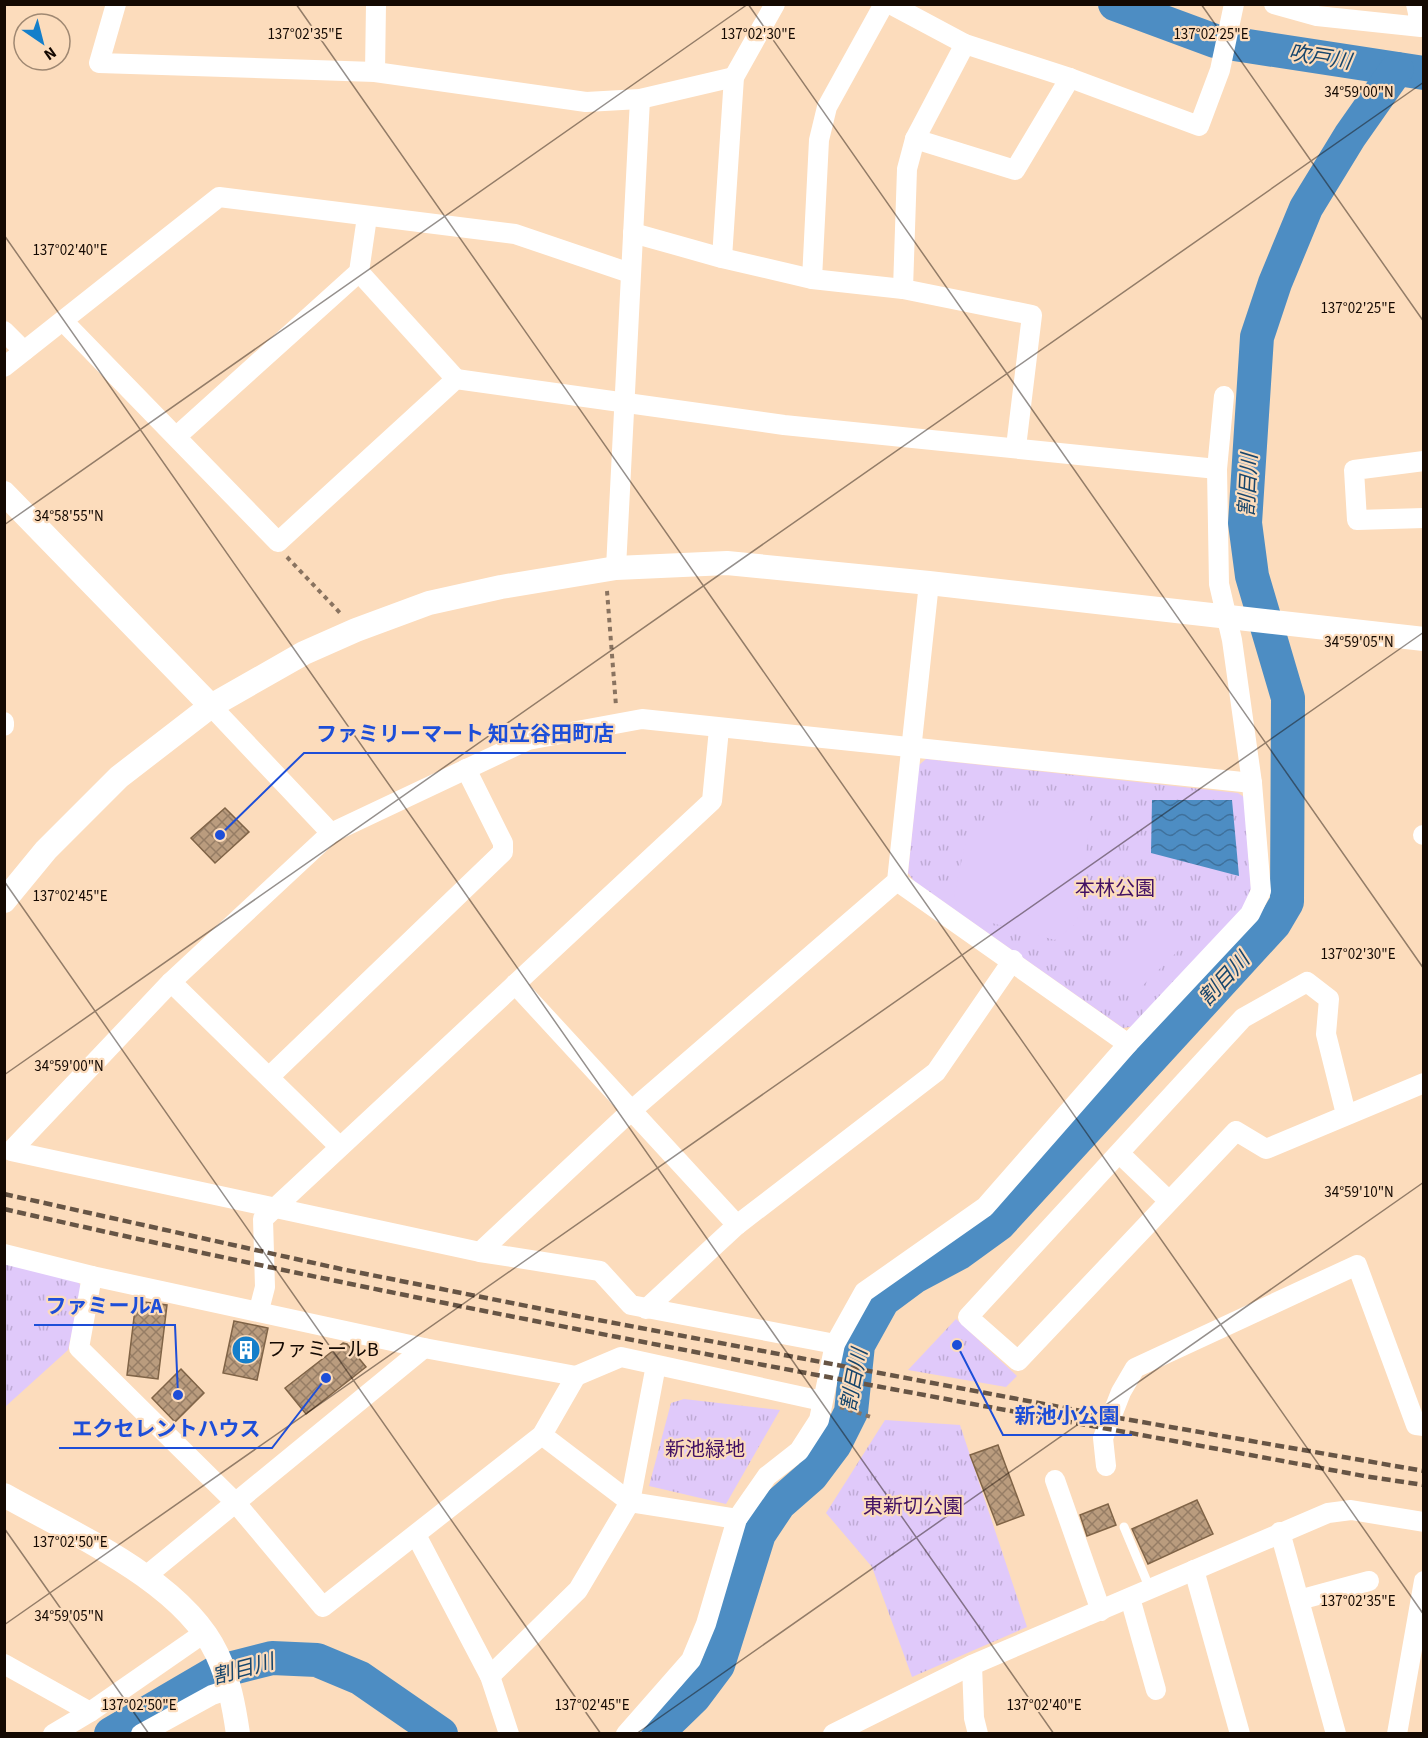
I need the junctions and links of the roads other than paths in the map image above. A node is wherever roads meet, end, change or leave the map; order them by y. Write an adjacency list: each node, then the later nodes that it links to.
1 (116, 4): 10 (street)
2 (376, 4): 10 (street)
3 (775, 4): 11 (street)
4 (884, 4): 20 (street)
5 (890, 4): 9 (street)
6 (1234, 4): 12 (street)
7 (1274, 4): 8 (street)
8 (1416, 4)
9 (965, 44): 12 (street); 14 (street)
10 (375, 72): 13 (street)
11 (734, 77): 13 (street); 17 (street)
12 (1070, 78): 14 (street)
13 (640, 99): 16 (street)
14 (915, 139): 21 (street)
15 (367, 217): 18 (street); 19 (street); 22 (street)
16 (633, 233): 17 (street); 19 (street)
17 (722, 258): 20 (street)
18 (359, 272): 26 (street); 29 (street)
19 (630, 273): 28 (street)
20 (812, 279): 21 (street)
21 (903, 289): 30 (street)
22 (63, 321): 24 (street); 29 (street)
23 (4, 331): 24 (street)
24 (24, 351): 25 (street)
25 (4, 367)
26 (456, 379): 28 (street); 29 (street)
27 (1224, 396): 32 (street)
28 (623, 401): 30 (street); 35 (street)
29 (177, 436)
30 (1016, 447): 32 (street)
31 (1424, 461): 34 (street)
32 (1217, 469): 37 (street)
33 (4, 493): 39 (street)
34 (1424, 518)
35 (611, 569): 36 (street); 39 (street)
36 (929, 583): 37 (street); 41 (street)
37 (1231, 617): 38 (street); 43 (street)
38 (1424, 639)
39 (211, 706): 44 (street); 46 (street)
40 (719, 729): 41 (street); 42 (street); 49 (street)
41 (914, 748): 43 (street); 45 (street)
42 (466, 768): 44 (street); 51 (street)
43 (1252, 783): 50 (street)
44 (331, 833): 48 (street)
45 (897, 881): 47 (street); 53 (street)
46 (4, 901)
47 (1013, 960): 50 (street); 59 (street)
48 (171, 982): 51 (street); 58 (street)
49 (515, 984): 53 (street); 55 (street)
50 (1128, 1044): 65 (street)
51 (269, 1077): 55 (street)
52 (1424, 1083): 54 (street)
53 (632, 1110): 59 (street); 60 (street)
54 (1346, 1114): 56 (street); 57 (street)
55 (339, 1146): 58 (street)
56 (1120, 1154): 57 (street); 57 (street)
57 (1168, 1200)
58 (276, 1207): 60 (street); 64 (street)
59 (737, 1225): 63 (street)
60 (480, 1252): 63 (street)
61 (4, 1254): 62 (street)
62 (92, 1276): 64 (street); 75 (street)
63 (646, 1309): 65 (street)
64 (258, 1310): 66 (street)
65 (835, 1344): 69 (street)
66 (424, 1348): 68 (street); 75 (street)
67 (656, 1365): 68 (street); 69 (street); 76 (street)
68 (576, 1376): 71 (street)
69 (822, 1401): 77 (street)
70 (1424, 1426): 72 (street)
71 (542, 1435): 76 (street); 81 (street)
72 (1106, 1466)
73 (1055, 1480): 89 (street)
74 (4, 1495): 83 (street)
75 (236, 1502): 81 (street); 83 (street)
76 (630, 1502): 77 (street); 93 (street)
77 (737, 1519): 102 (street)
78 (1424, 1522): 80 (street)
79 (1124, 1527): 86 (lane)
80 (1280, 1532): 82 (street); 88 (street)
81 (416, 1535): 93 (street)
82 (1194, 1570): 86 (street); 104 (street)
83 (146, 1576): 90 (street)
84 (1369, 1581): 88 (street)
85 (1424, 1581): 106 (street)
86 (1150, 1589): 87 (street)
87 (1130, 1598): 89 (street); 95 (street)
88 (1299, 1600): 105 (street)
89 (1101, 1611): 92 (street)
90 (211, 1643): 94 (street); 96 (street)
91 (4, 1664): 96 (street)
92 (972, 1665): 97 (street); 103 (street)
93 (490, 1676): 101 (street)
94 (229, 1685): 99 (street); 100 (street)
95 (1156, 1690)
96 (90, 1712): 98 (street)
97 (841, 1731)
98 (53, 1734)
99 (141, 1734)
100 (238, 1734)
101 (509, 1734)
102 (626, 1734)
103 (978, 1734)
104 (1240, 1734)
105 (1336, 1734)
106 (1397, 1734)

